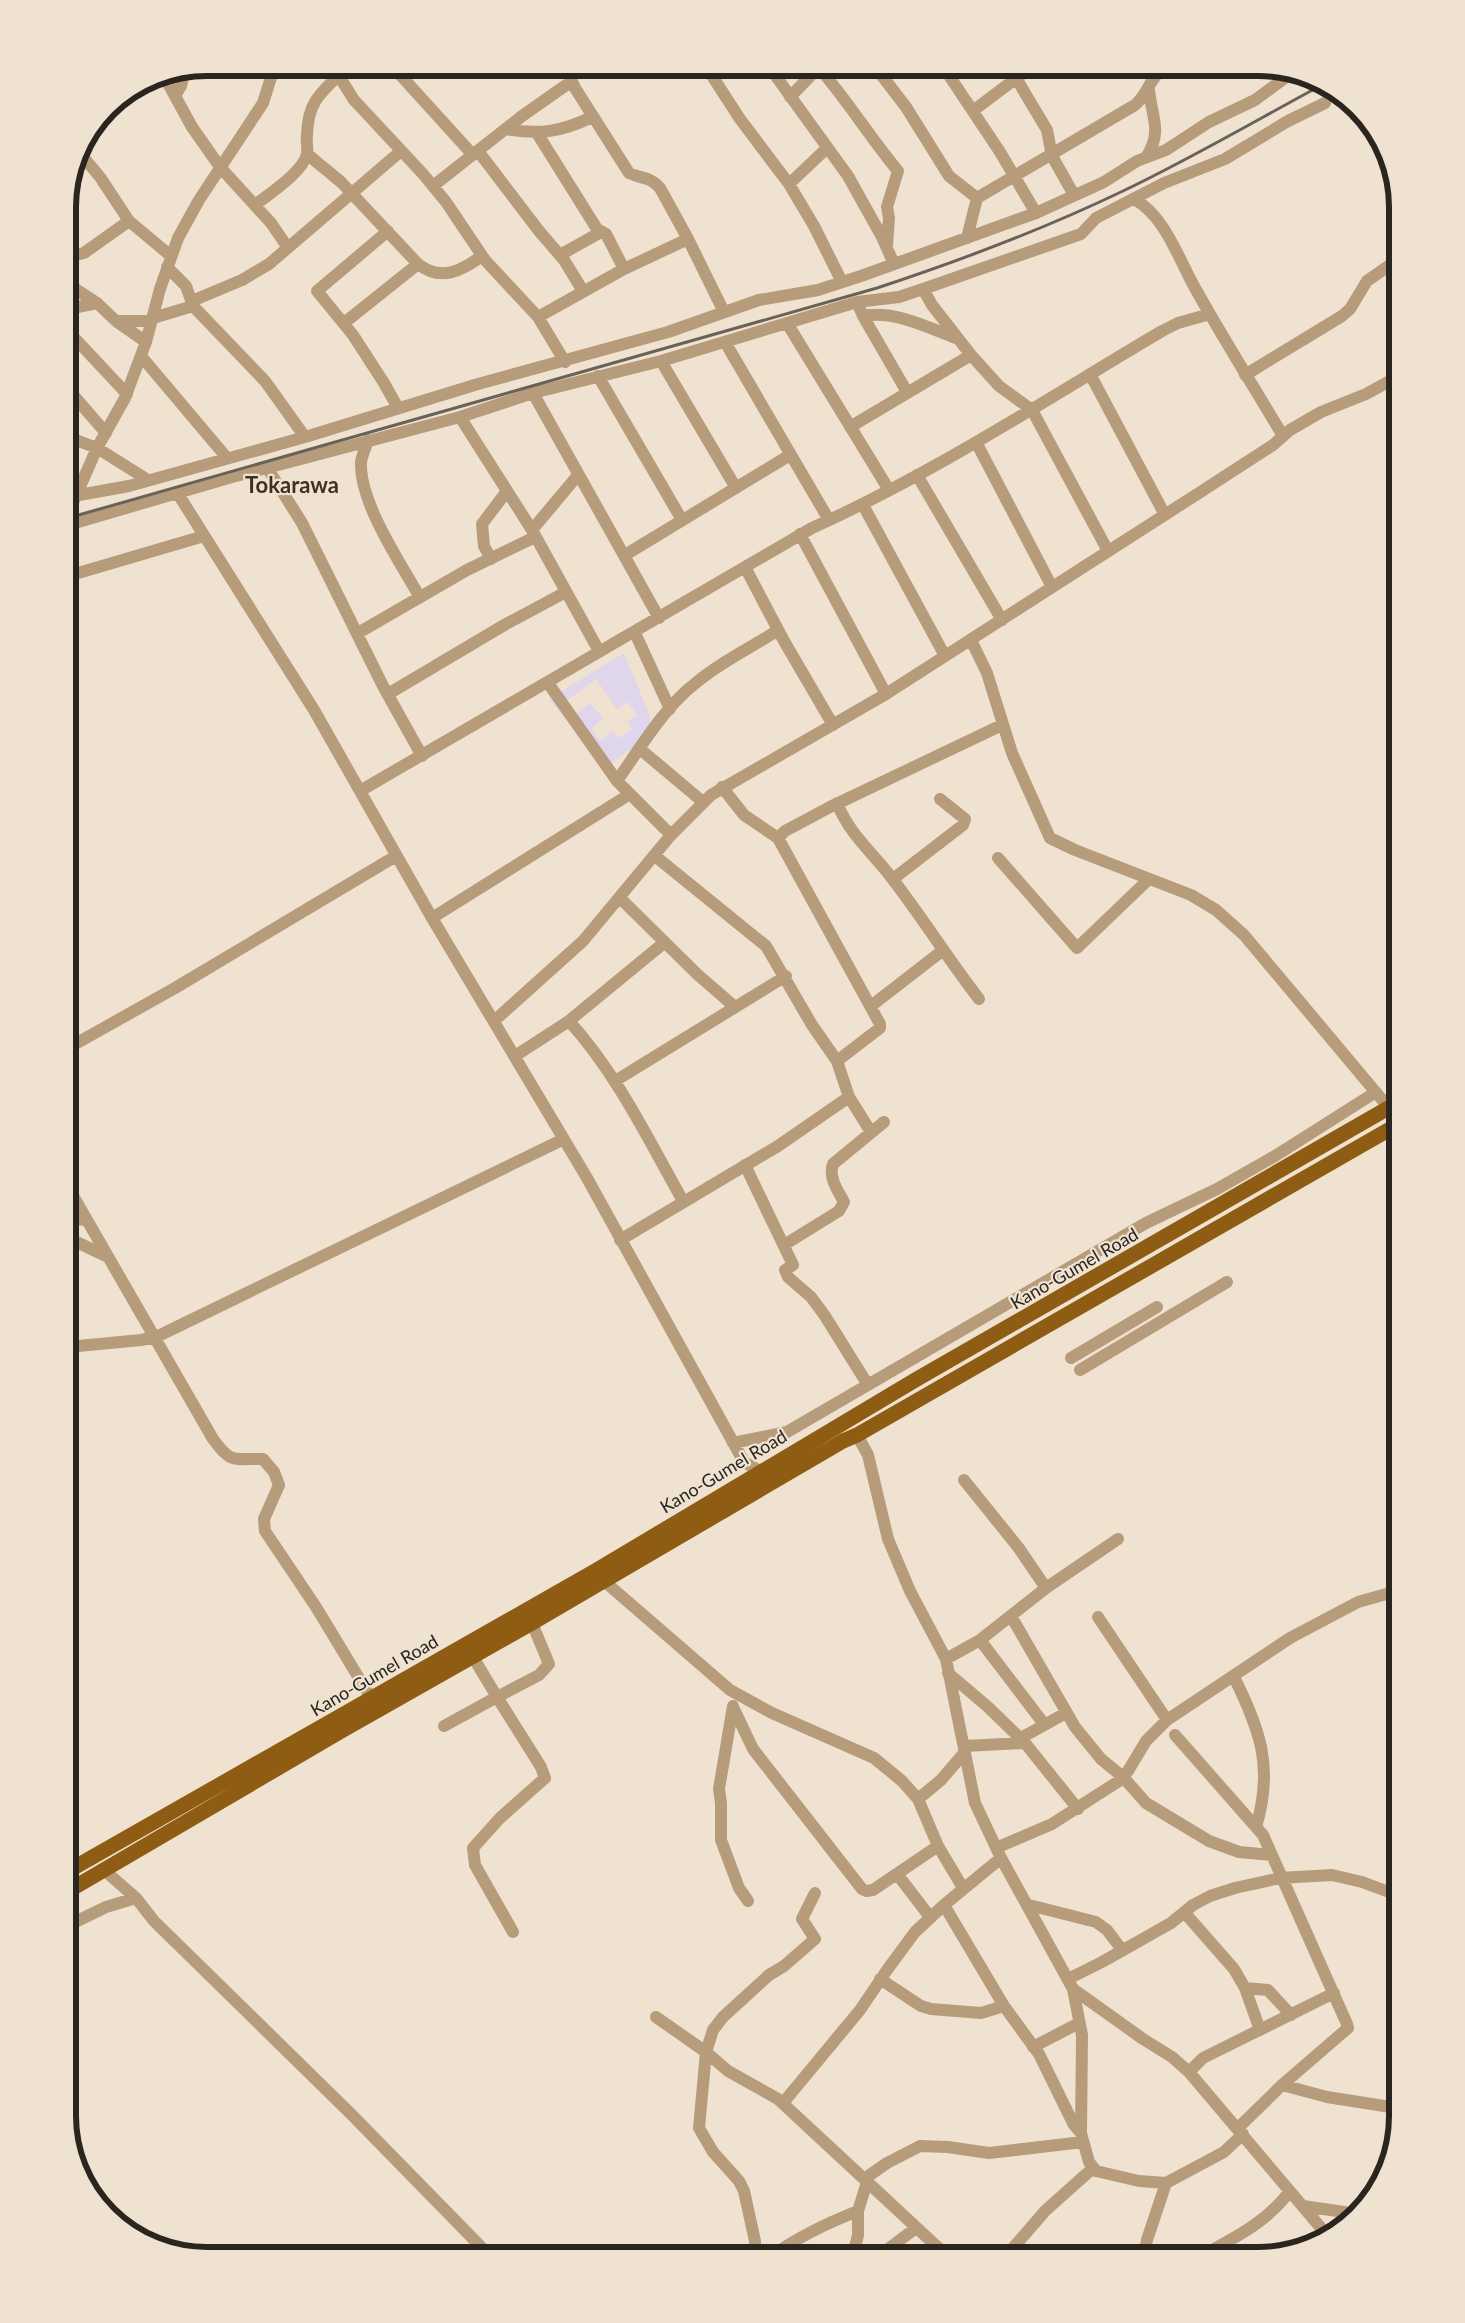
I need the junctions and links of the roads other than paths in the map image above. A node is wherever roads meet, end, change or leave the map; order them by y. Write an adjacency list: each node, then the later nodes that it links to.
1 (271, 76): 33 (street)
2 (334, 76): 29 (street)
3 (340, 76): 27 (street)
4 (402, 76): 28 (street)
5 (570, 76): 16 (street)
6 (713, 76): 35 (street)
7 (776, 77): 20 (street)
8 (810, 77): 20 (street)
9 (826, 77): 50 (street)
10 (883, 77): 40 (street)
11 (950, 77): 22 (street)
12 (1154, 77): 18 (street)
13 (1016, 78): 22 (street); 30 (street)
14 (183, 79): 19 (street)
15 (1284, 79): 31 (street)
16 (572, 81): 23 (street); 24 (street)
17 (168, 83): 19 (street)
18 (1149, 89): 30 (street); 31 (street)
19 (175, 96): 33 (street)
20 (790, 98): 26 (street)
21 (1325, 103): 37 (street)
22 (974, 110): 34 (street)
23 (592, 117): 25 (street); 49 (street)
24 (506, 129): 25 (street); 28 (street)
25 (537, 133): 47 (street)
26 (827, 148): 35 (street); 50 (street)
27 (401, 151): 36 (street); 38 (street)
28 (476, 153): 36 (street); 53 (street)
29 (307, 154): 38 (street); 42 (street)
30 (1052, 156): 34 (street); 39 (street)
31 (1147, 156): 39 (street)
32 (85, 159): 45 (street)
33 (220, 167): 42 (street); 55 (street)
34 (1015, 176): 40 (street); 44 (street)
35 (789, 184): 60 (street)
36 (433, 186): 54 (street)
37 (1149, 191): 41 (street); 43 (street)
38 (353, 193): 46 (street); 51 (street)
39 (1074, 195): 44 (street)
40 (977, 198): 48 (street)
41 (1134, 199): 43 (street); 61 (street)
42 (255, 205): 51 (street)
43 (1147, 206): 69 (street)
44 (1036, 213): 48 (street)
45 (129, 221): 52 (street); 55 (street)
46 (388, 231): 56 (street); 74 (street)
47 (601, 232): 53 (street); 59 (street)
48 (967, 238): 57 (street)
49 (688, 239): 59 (street); 68 (street)
50 (887, 247): 57 (street)
51 (288, 248): 66 (street)
52 (77, 255)
53 (560, 255): 63 (street)
54 (482, 256): 56 (street); 70 (street)
55 (169, 262): 66 (street); 72 (street)
56 (418, 264): 74 (street)
57 (894, 264): 60 (street)
58 (1389, 266): 85 (street)
59 (624, 269): 63 (street)
60 (842, 282): 68 (street)
61 (923, 289): 64 (street); 76 (street)
62 (77, 290): 65 (street)
63 (583, 291): 70 (street)
64 (857, 302): 71 (street); 75 (street)
65 (97, 303): 67 (street); 73 (street)
66 (192, 303): 72 (street); 97 (street)
67 (77, 307)
68 (724, 312): 83 (street)
69 (1210, 314): 84 (street); 85 (street)
70 (538, 316): 83 (street)
71 (863, 316): 76 (street); 88 (street)
72 (153, 320): 73 (street); 78 (street)
73 (116, 321): 78 (street)
74 (344, 323): 92 (street)
75 (787, 323): 79 (street); 95 (street)
76 (956, 338): 80 (street)
77 (77, 341): 90 (street)
78 (146, 342): 81 (street)
79 (725, 342): 82 (street); 103 (street)
80 (971, 355): 88 (street); 93 (street)
81 (141, 356): 90 (street); 104 (street)
82 (661, 360): 86 (street); 110 (street)
83 (565, 362): 92 (street)
84 (1090, 374): 93 (street); 116 (street)
85 (1245, 375): 98 (street)
86 (598, 376): 89 (street); 117 (street)
87 (1389, 382): 98 (street)
88 (907, 392): 95 (street)
89 (533, 393): 94 (street); 107 (street)
90 (127, 394): 96 (street)
91 (77, 399): 96 (street)
92 (398, 408): 97 (street)
93 (1032, 410): 101 (street); 123 (street)
94 (460, 417): 100 (street); 112 (street)
95 (850, 427): 111 (street)
96 (106, 433): 102 (street)
97 (305, 436): 104 (street)
98 (1283, 436): 116 (street)
99 (77, 440): 102 (street)
100 (368, 440): 105 (street); 130 (street)
101 (976, 442): 106 (street); 128 (street)
102 (96, 448): 108 (street); 109 (street)
103 (790, 454): 110 (street); 118 (street)
104 (228, 458): 108 (street)
105 (268, 469): 113 (street); 134 (street)
106 (917, 474): 111 (street); 132 (street)
107 (578, 475): 120 (street); 124 (street)
108 (148, 480): 114 (street)
109 (77, 486)
110 (736, 488): 117 (street)
111 (889, 490): 115 (street)
112 (507, 491): 120 (street); 125 (street)
113 (178, 494): 119 (street); 122 (street)
114 (77, 495)
115 (863, 505): 118 (street); 138 (street)
116 (1165, 515): 123 (street)
117 (682, 520): 124 (street)
118 (829, 520): 121 (street)
119 (77, 523)
120 (534, 533): 125 (street); 129 (street)
121 (800, 534): 126 (street); 141 (street)
122 (204, 536): 127 (street); 149 (street)
123 (1108, 551): 128 (street)
124 (625, 555): 131 (street)
125 (491, 558): 130 (street)
126 (745, 567): 131 (street); 133 (street)
127 (77, 573)
128 (1052, 587): 132 (street)
129 (566, 592): 137 (street); 140 (street)
130 (419, 596): 134 (street)
131 (659, 618): 135 (street)
132 (1002, 620): 136 (street)
133 (778, 630): 142 (street); 143 (street)
134 (358, 633): 140 (street)
135 (635, 633): 137 (street); 142 (street)
136 (971, 640): 138 (street); 144 (street)
137 (599, 651): 139 (street)
138 (945, 656): 141 (street)
139 (548, 683): 146 (street); 147 (street)
140 (388, 694): 146 (street)
141 (886, 694): 143 (street)
142 (670, 709): 145 (street)
143 (833, 724): 148 (street)
144 (1002, 725): 153 (street); 160 (street)
145 (640, 748): 147 (street); 152 (street)
146 (422, 756): 149 (street)
147 (617, 781): 150 (street)
148 (722, 787): 152 (street); 155 (street)
149 (360, 791): 156 (street)
150 (630, 794): 154 (street); 162 (street)
151 (940, 799): 159 (street)
152 (703, 802): 154 (street)
153 (837, 803): 155 (street); 159 (street)
154 (671, 835): 157 (street)
155 (778, 838): 167 (street)
156 (396, 856): 162 (street); 171 (street)
157 (655, 856): 161 (street); 165 (street)
158 (998, 858): 160 (street)
159 (892, 879): 164 (street)
160 (1148, 880): 175 (street)
161 (620, 898): 163 (street); 169 (street)
162 (432, 918): 169 (street)
163 (665, 942): 168 (street); 170 (street)
164 (942, 952): 166 (street); 167 (street)
165 (786, 976): 168 (street); 173 (street)
166 (979, 999)
167 (872, 1006): 173 (street)
168 (735, 1007): 174 (street)
169 (494, 1021): 172 (street)
170 (569, 1021): 172 (street); 174 (street)
171 (77, 1043)
172 (515, 1056): 182 (street)
173 (837, 1060): 176 (street)
174 (615, 1081): 184 (street)
175 (1376, 1092): 177 (street); 200 (street)
176 (849, 1097): 181 (street); 183 (street)
177 (1389, 1103)
178 (1389, 1108): 192 (main road, Kano-Gumel Road)
179 (884, 1122): 181 (street)
180 (1389, 1130): 193 (main road, Kano-Gumel Road)
181 (871, 1132): 190 (street)
182 (564, 1139): 188 (street); 196 (street)
183 (745, 1165): 184 (street); 190 (street)
184 (683, 1201): 188 (street)
185 (76, 1203): 187 (street)
186 (76, 1219): 187 (street)
187 (85, 1220): 191 (street)
188 (620, 1240): 202 (street)
189 (76, 1242): 191 (street)
190 (784, 1245): 200 (street)
191 (107, 1257): 196 (street)
192 (1114, 1266): 193 (main road); 203 (main road, Kano-Gumel Road)
193 (1121, 1282): 201 (main road, Kano-Gumel Road)
194 (1227, 1282): 199 (street)
195 (1157, 1307): 198 (street)
196 (156, 1337): 197 (street); 220 (street)
197 (76, 1346)
198 (1071, 1358)
199 (1080, 1370)
200 (868, 1384): 202 (street)
201 (857, 1435): 206 (main road, Kano-Gumel Road); 215 (street)
202 (733, 1443): 203 (street)
203 (760, 1471): 212 (main road, Kano-Gumel Road)
204 (964, 1480): 207 (street)
205 (1118, 1539): 207 (street)
206 (604, 1581): 211 (main road, Kano-Gumel Road); 218 (street)
207 (1046, 1588): 209 (street)
208 (1389, 1594): 217 (street)
209 (1011, 1616): 213 (street); 222 (street)
210 (1098, 1617): 223 (street)
211 (532, 1624): 212 (main road, Kano-Gumel Road); 219 (street)
212 (503, 1631): 214 (main road, Kano-Gumel Road); 220 (main road, Kano-Gumel Road)
213 (980, 1640): 215 (street); 224 (street)
214 (473, 1657): 219 (street); 237 (main road, Kano-Gumel Road)
215 (946, 1659): 216 (street)
216 (948, 1674): 227 (street); 228 (street)
217 (1234, 1677): 223 (street); 232 (street)
218 (730, 1690): 221 (street); 230 (street)
219 (496, 1697): 225 (street); 251 (street)
220 (371, 1698): 236 (main road, Kano-Gumel Road)
221 (733, 1707): 238 (street); 245 (street)
222 (1066, 1713): 224 (street); 229 (street)
223 (1167, 1720): 229 (street)
224 (1044, 1724): 227 (street)
225 (444, 1726)
226 (1175, 1735): 232 (street)
227 (1022, 1741): 228 (street); 231 (street)
228 (964, 1749): 230 (street); 234 (street)
229 (1123, 1777): 231 (street); 235 (street)
230 (918, 1799): 233 (street)
231 (1078, 1809): 234 (street)
232 (1256, 1827): 235 (street)
233 (938, 1846): 238 (street); 241 (street)
234 (999, 1853): 241 (street); 247 (street)
235 (1272, 1855): 239 (street)
236 (76, 1866)
237 (104, 1870): 240 (main road, Kano-Gumel Road); 244 (street)
238 (897, 1874): 249 (street)
239 (1280, 1878): 242 (street); 248 (street); 256 (street)
240 (76, 1886)
241 (963, 1888): 246 (street)
242 (1389, 1892)
243 (815, 1893): 263 (street)
244 (136, 1898): 250 (street); 279 (street)
245 (748, 1901)
246 (944, 1904): 249 (street); 257 (street)
247 (1029, 1905): 252 (street); 254 (street)
248 (1184, 1912): 252 (street); 255 (street)
249 (930, 1917): 253 (street)
250 (76, 1921)
251 (513, 1932)
252 (1122, 1950): 254 (street)
253 (880, 1979): 257 (street); 266 (street)
254 (1071, 1984): 260 (street); 264 (street)
255 (1245, 1988): 258 (street); 261 (street)
256 (1334, 1992): 258 (street); 265 (street)
257 (1004, 2006): 262 (street)
258 (1291, 2015): 261 (street)
259 (656, 2017): 263 (street)
260 (1079, 2023): 262 (street); 269 (street)
261 (1260, 2030): 264 (street)
262 (1033, 2047): 269 (street)
263 (706, 2052): 266 (street); 280 (street)
264 (1189, 2072): 268 (street)
265 (1282, 2085): 267 (street); 268 (street)
266 (782, 2103): 271 (street)
267 (1389, 2107)
268 (1241, 2131): 272 (street); 273 (street)
269 (1082, 2138): 270 (street); 271 (street)
270 (1093, 2168): 272 (street); 285 (street)
271 (866, 2180): 275 (street); 277 (street)
272 (1166, 2183): 286 (street)
273 (1290, 2191): 274 (street); 287 (street)
274 (1302, 2206): 276 (street); 278 (street)
275 (858, 2211): 281 (street); 282 (street)
276 (1346, 2212)
277 (916, 2228): 283 (street); 284 (street)
278 (1322, 2229)
279 (480, 2246)
280 (755, 2247)
281 (785, 2247)
282 (855, 2247)
283 (891, 2247)
284 (937, 2247)
285 (1015, 2247)
286 (1146, 2247)
287 (1219, 2247)

